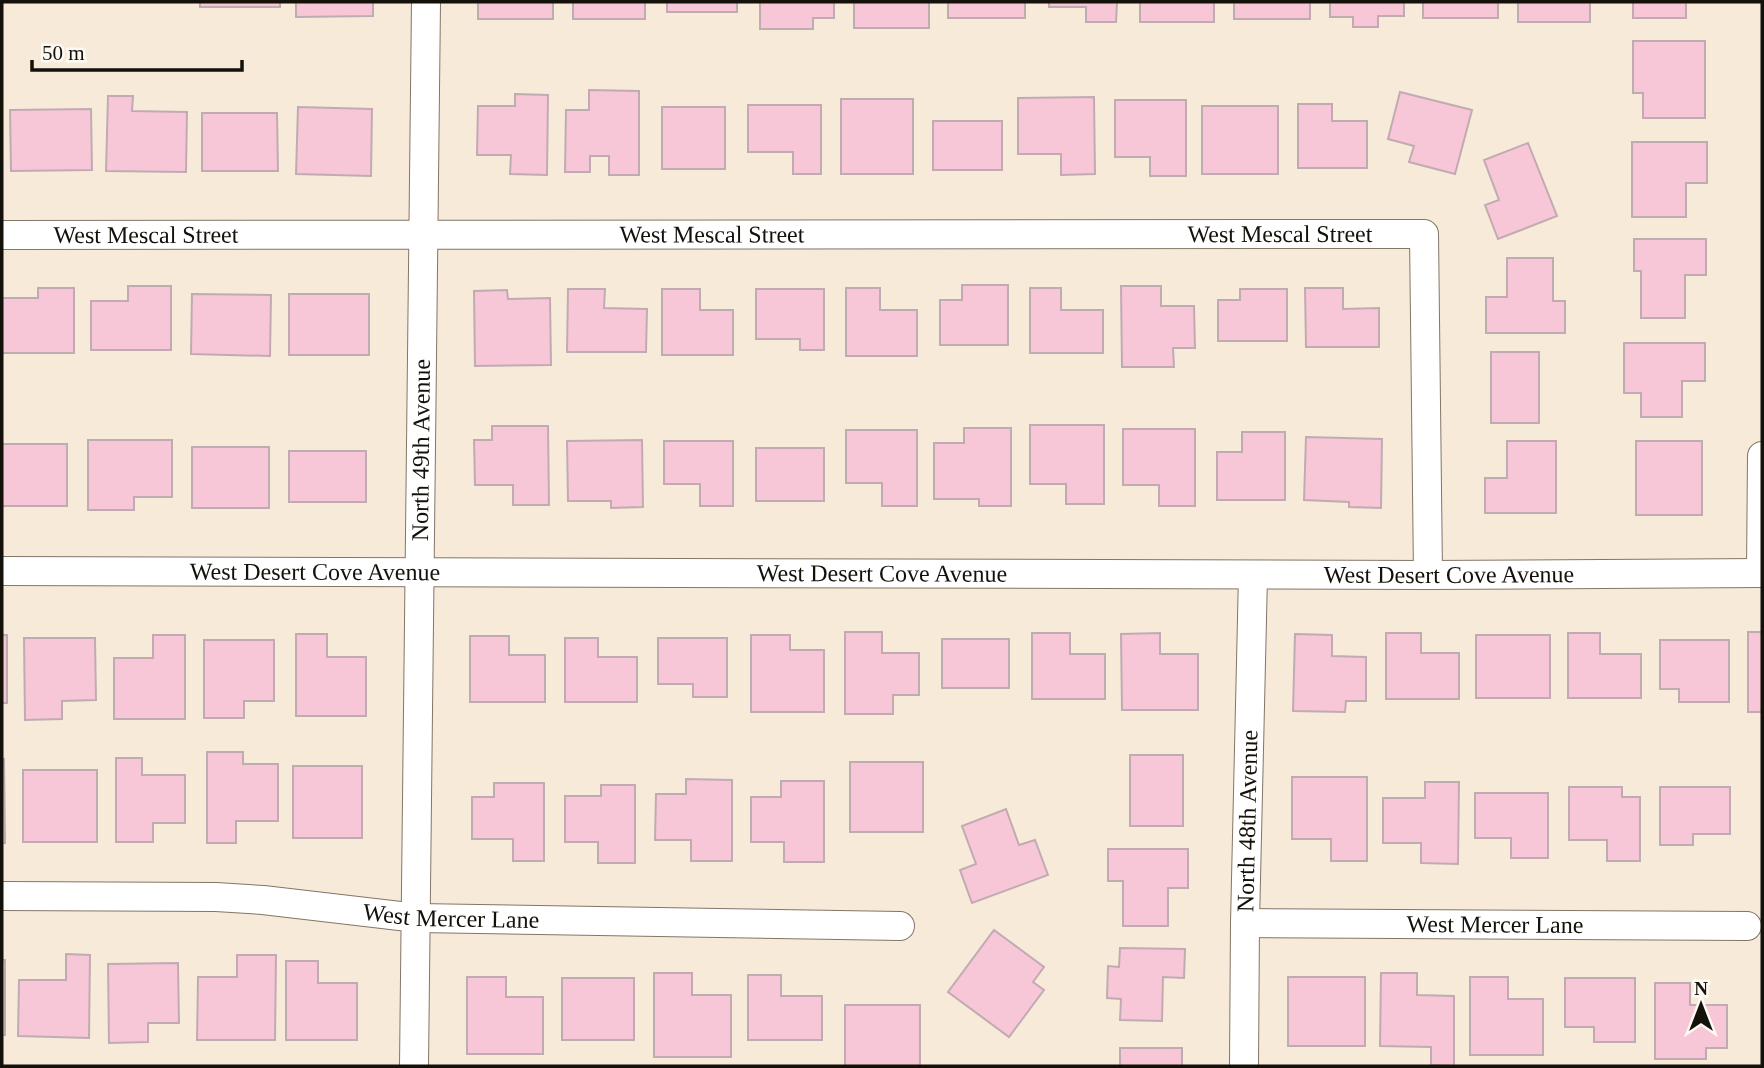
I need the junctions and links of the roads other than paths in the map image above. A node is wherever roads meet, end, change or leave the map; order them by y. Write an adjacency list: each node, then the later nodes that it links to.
1 (426, 2): 3 (street, North 49th Avenue)
2 (2, 234): 3 (street, West Mescal Street)
3 (424, 234): 6 (street, North 49th Avenue); 9 (street, West Mescal Street)
4 (1762, 456): 7 (street)
5 (2, 571): 6 (street, West Desert Cove Avenue)
6 (419, 573): 8 (street, West Desert Cove Avenue); 11 (street, North 49th Avenue)
7 (1762, 573): 9 (street, West Desert Cove Avenue)
8 (1253, 575): 9 (street, West Desert Cove Avenue); 12 (street, North 48th Avenue)
9 (1428, 575)
10 (2, 897): 11 (street, West Mercer Lane)
11 (417, 918): 13 (street, West Mercer Lane); 15 (street, North 49th Avenue)
12 (1245, 923): 14 (street, West Mercer Lane); 16 (street, North 48th Avenue)
13 (900, 926)
14 (1746, 926)
15 (414, 1066)
16 (1244, 1066)

